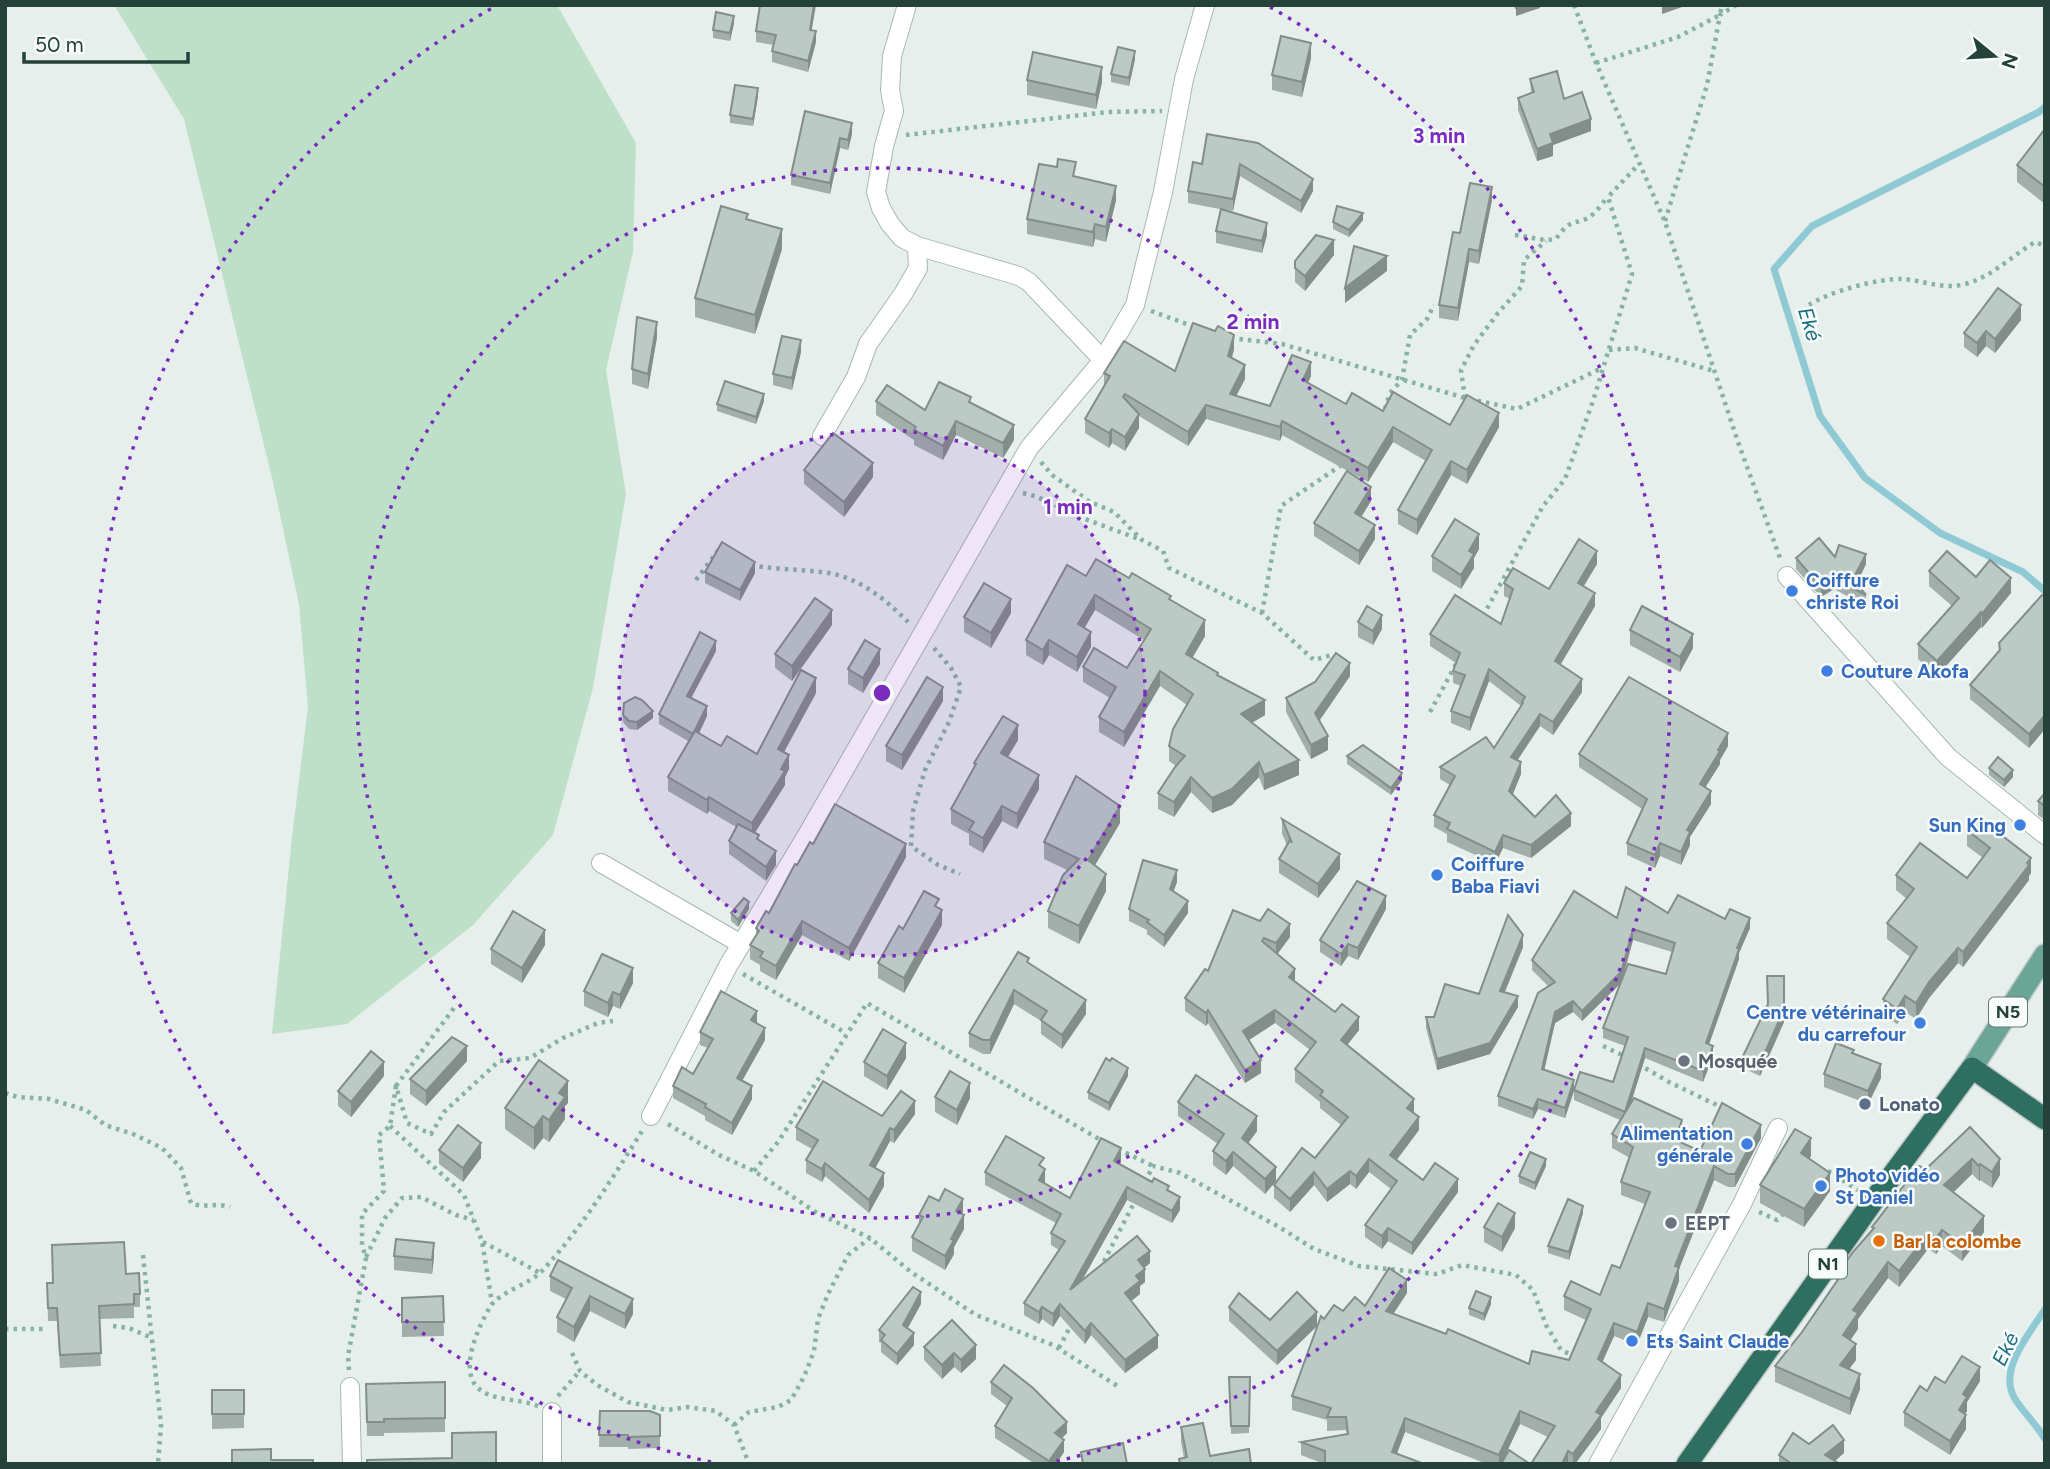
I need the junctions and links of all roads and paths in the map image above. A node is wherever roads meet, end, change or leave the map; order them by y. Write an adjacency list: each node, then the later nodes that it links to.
1 (908, 5): 9 (street)
2 (1205, 5): 8 (street)
3 (1574, 5): 7 (path)
4 (1722, 5): 6 (path)
5 (1735, 5): 6 (path)
6 (1720, 15): 7 (path); 12 (path)
7 (1596, 63): 10 (path)
8 (1178, 111): 9 (path); 17 (street)
9 (884, 146): 15 (street)
10 (1639, 164): 11 (path); 12 (path)
11 (1608, 197): 14 (path); 22 (path)
12 (1665, 222): 25 (path)
13 (1515, 235): 14 (path)
14 (1546, 241): 27 (path)
15 (916, 246): 23 (street); 29 (street)
16 (2045, 246): 19 (path)
17 (1135, 305): 20 (path); 23 (street)
18 (1434, 305): 26 (path)
19 (1808, 305)
20 (1206, 331)
21 (1230, 338): 26 (path)
22 (1609, 350): 24 (path); 25 (path)
23 (1103, 360): 30 (street)
24 (1603, 368): 27 (path); 39 (path)
25 (1714, 371): 36 (path)
26 (1402, 380): 27 (path); 28 (path)
27 (1465, 398)
28 (1382, 415)
29 (822, 436)
30 (1029, 448): 32 (street); 33 (path)
31 (1344, 463): 38 (path)
32 (1005, 490): 33 (path); 40 (street)
33 (1142, 540): 38 (path)
34 (728, 550): 37 (path)
35 (744, 558): 40 (path)
36 (1787, 576): 44 (street)
37 (696, 580)
38 (1262, 613): 41 (path)
39 (1476, 627)
40 (920, 636): 46 (path); 47 (street)
41 (1332, 655)
42 (1456, 663): 43 (path)
43 (1430, 712)
44 (2045, 835)
45 (601, 863): 47 (street)
46 (960, 874)
47 (741, 944): 49 (street)
48 (2045, 955): 54 (main road, N5)
49 (728, 966): 52 (path); 58 (street)
50 (457, 1004): 55 (path)
51 (613, 1021): 55 (path)
52 (846, 1033): 62 (path); 64 (path)
53 (1603, 1046): 57 (path)
54 (1972, 1068): 59 (highway); 65 (highway, N1)
55 (396, 1086): 60 (path)
56 (5, 1093): 67 (path)
57 (1730, 1111)
58 (652, 1116): 64 (path); 74 (path)
59 (2045, 1119)
60 (390, 1126): 69 (path); 73 (path)
61 (1778, 1128): 66 (street)
62 (1153, 1167): 75 (path); 84 (path)
63 (1816, 1170): 65 (path)
64 (754, 1171): 70 (path)
65 (1874, 1200): 95 (highway, N1)
66 (1742, 1204): 68 (path); 94 (street)
67 (230, 1208)
68 (1785, 1212)
69 (474, 1220): 71 (path); 73 (path)
70 (870, 1238): 82 (path); 89 (path)
71 (482, 1241): 74 (path); 76 (path)
72 (143, 1255): 81 (path)
73 (366, 1258): 86 (path)
74 (540, 1273): 76 (path)
75 (1097, 1276)
76 (492, 1303): 88 (path)
77 (1078, 1312): 82 (path)
78 (113, 1326): 81 (path)
79 (5, 1329): 80 (path)
80 (44, 1329)
81 (152, 1338): 90 (path)
82 (1059, 1348): 87 (path)
83 (572, 1353): 85 (path)
84 (1582, 1360)
85 (580, 1371): 88 (path); 89 (path)
86 (350, 1387): 91 (street)
87 (1119, 1387)
88 (552, 1412): 92 (street)
89 (734, 1425): 93 (path)
90 (158, 1464)
91 (352, 1464)
92 (552, 1464)
93 (749, 1464)
94 (1598, 1464)
95 (1687, 1464)

